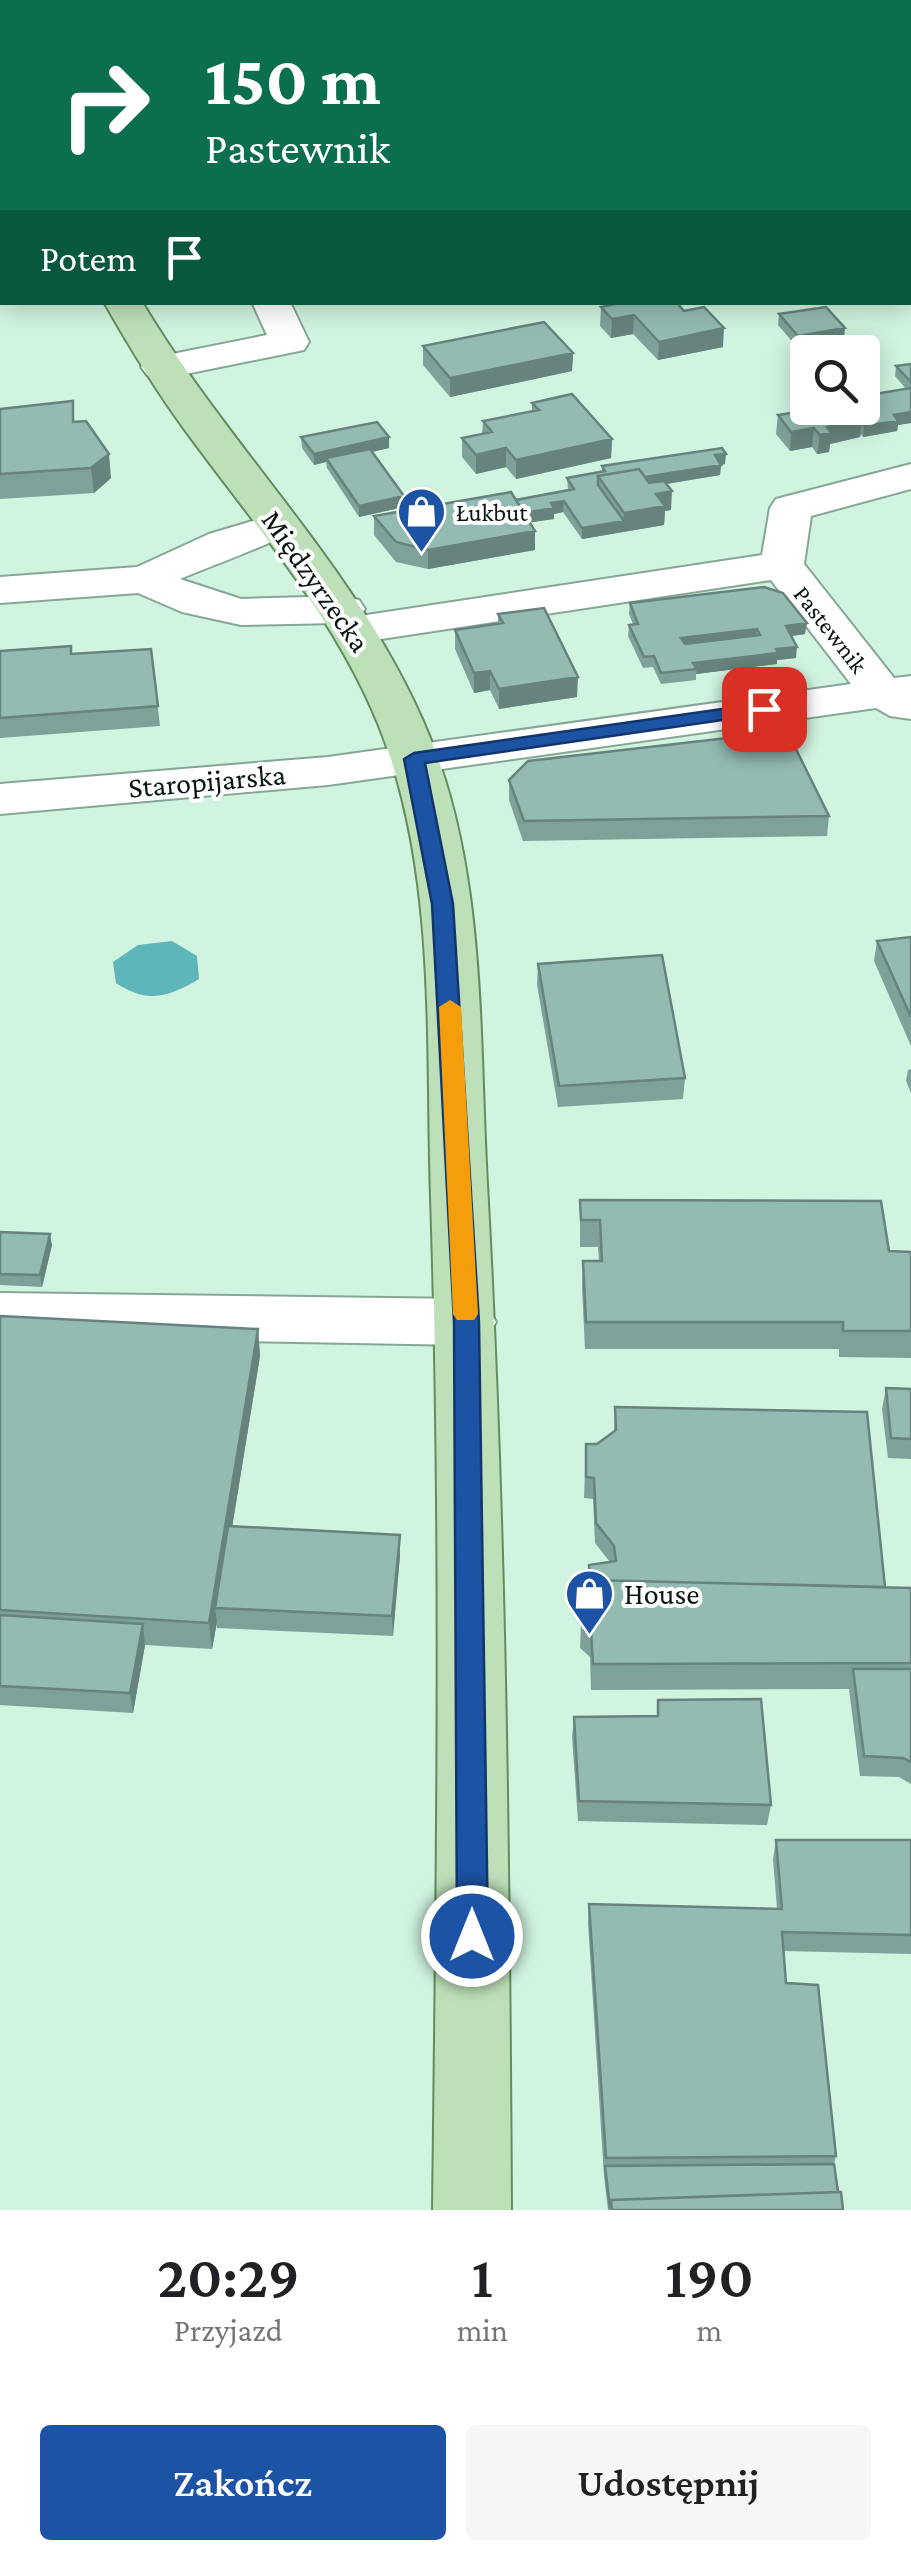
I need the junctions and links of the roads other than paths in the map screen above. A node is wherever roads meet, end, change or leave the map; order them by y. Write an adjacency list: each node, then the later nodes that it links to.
1 (125, 305): 3 (main road, Międzyrzecka)
2 (272, 305): 3 (street)
3 (161, 367): 5 (main road, Międzyrzecka)
4 (911, 476): 6 (street, Pastewnik)
5 (279, 526): 7 (street); 9 (main road, Międzyrzecka)
6 (782, 566): 9 (street); 10 (street, Pastewnik)
7 (145, 578): 8 (street); 9 (street)
8 (0, 590)
9 (349, 620): 11 (main road, Międzyrzecka)
10 (901, 697): 11 (street, Pastewnik)
11 (414, 759): 12 (street, Staropijarska); 14 (main road, Międzyrzecka)
12 (0, 799)
13 (0, 1315): 14 (street)
14 (466, 1322): 15 (main road, Międzyrzecka)
15 (472, 2210)

